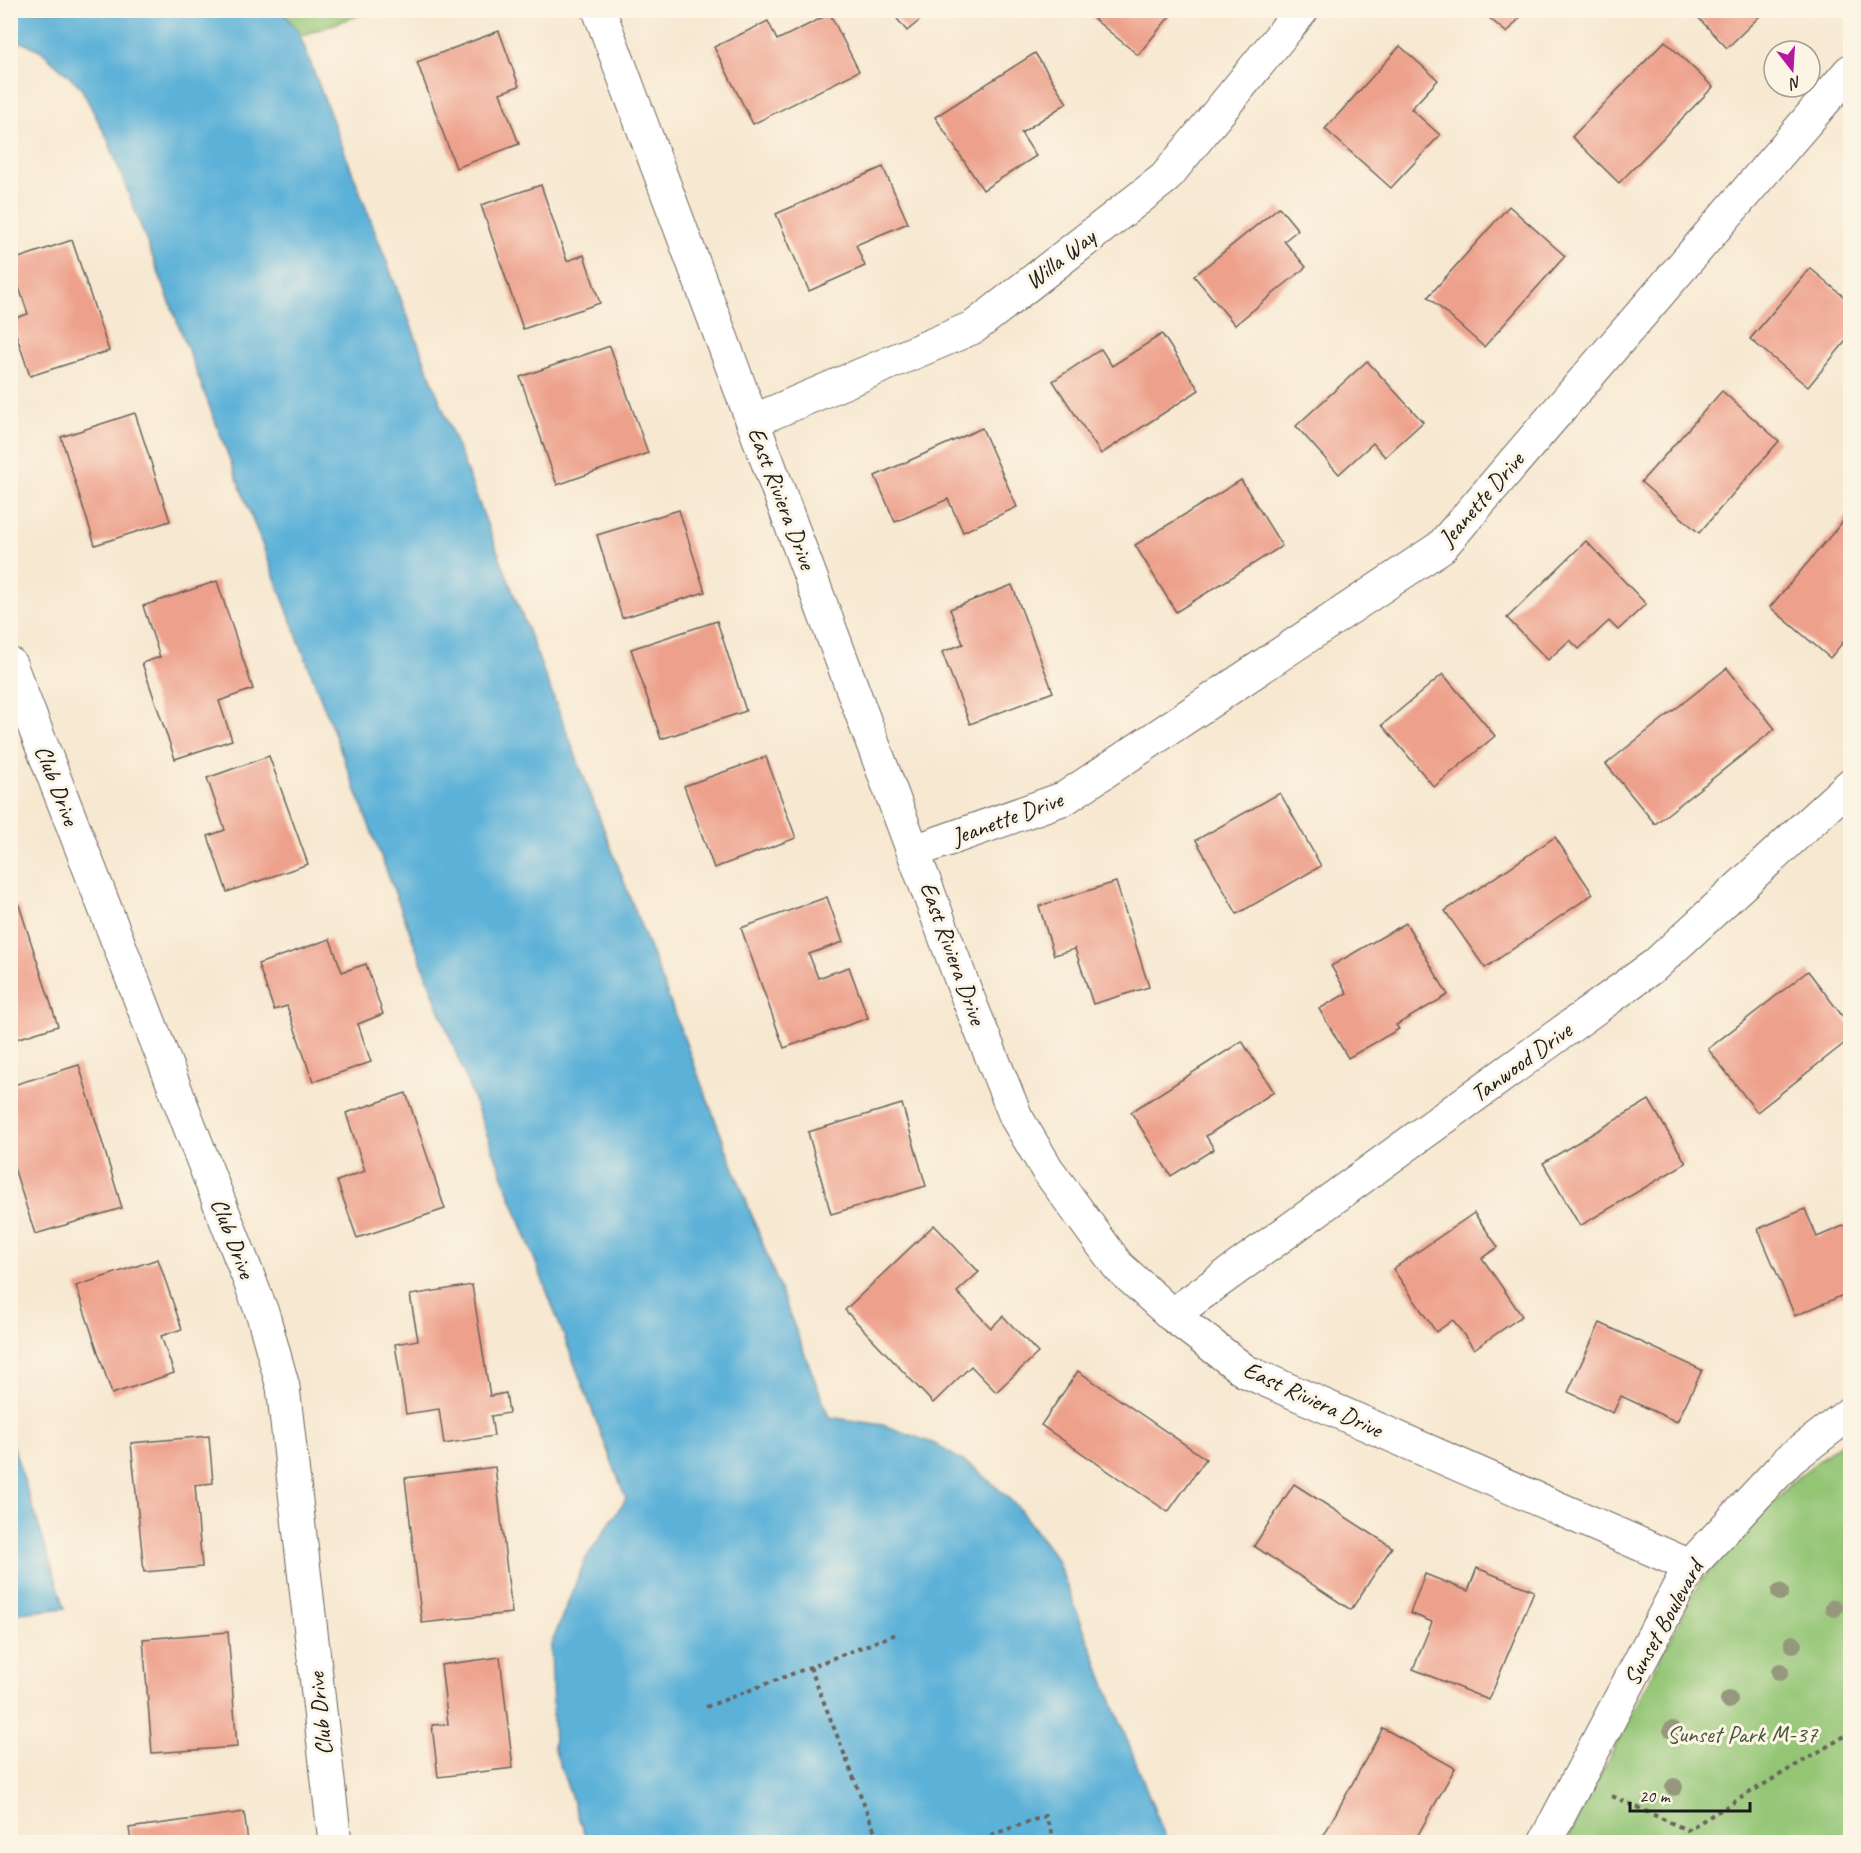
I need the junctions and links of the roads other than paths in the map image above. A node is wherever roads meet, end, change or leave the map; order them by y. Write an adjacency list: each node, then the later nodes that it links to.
1 (599, 10): 4 (street, East Riviera Drive)
2 (1302, 10): 4 (street, Willa Way)
3 (1851, 71): 7 (street, Jeanette Drive)
4 (753, 421): 7 (street, East Riviera Drive)
5 (10, 664): 11 (street, Club Drive)
6 (1851, 785): 8 (street, Tanwood Drive)
7 (915, 851): 8 (street, East Riviera Drive)
8 (1172, 1315): 10 (street, East Riviera Drive)
9 (1851, 1413): 10 (street, Sunset Boulevard)
10 (1690, 1566): 12 (street, Sunset Boulevard)
11 (334, 1842)
12 (1545, 1842)

